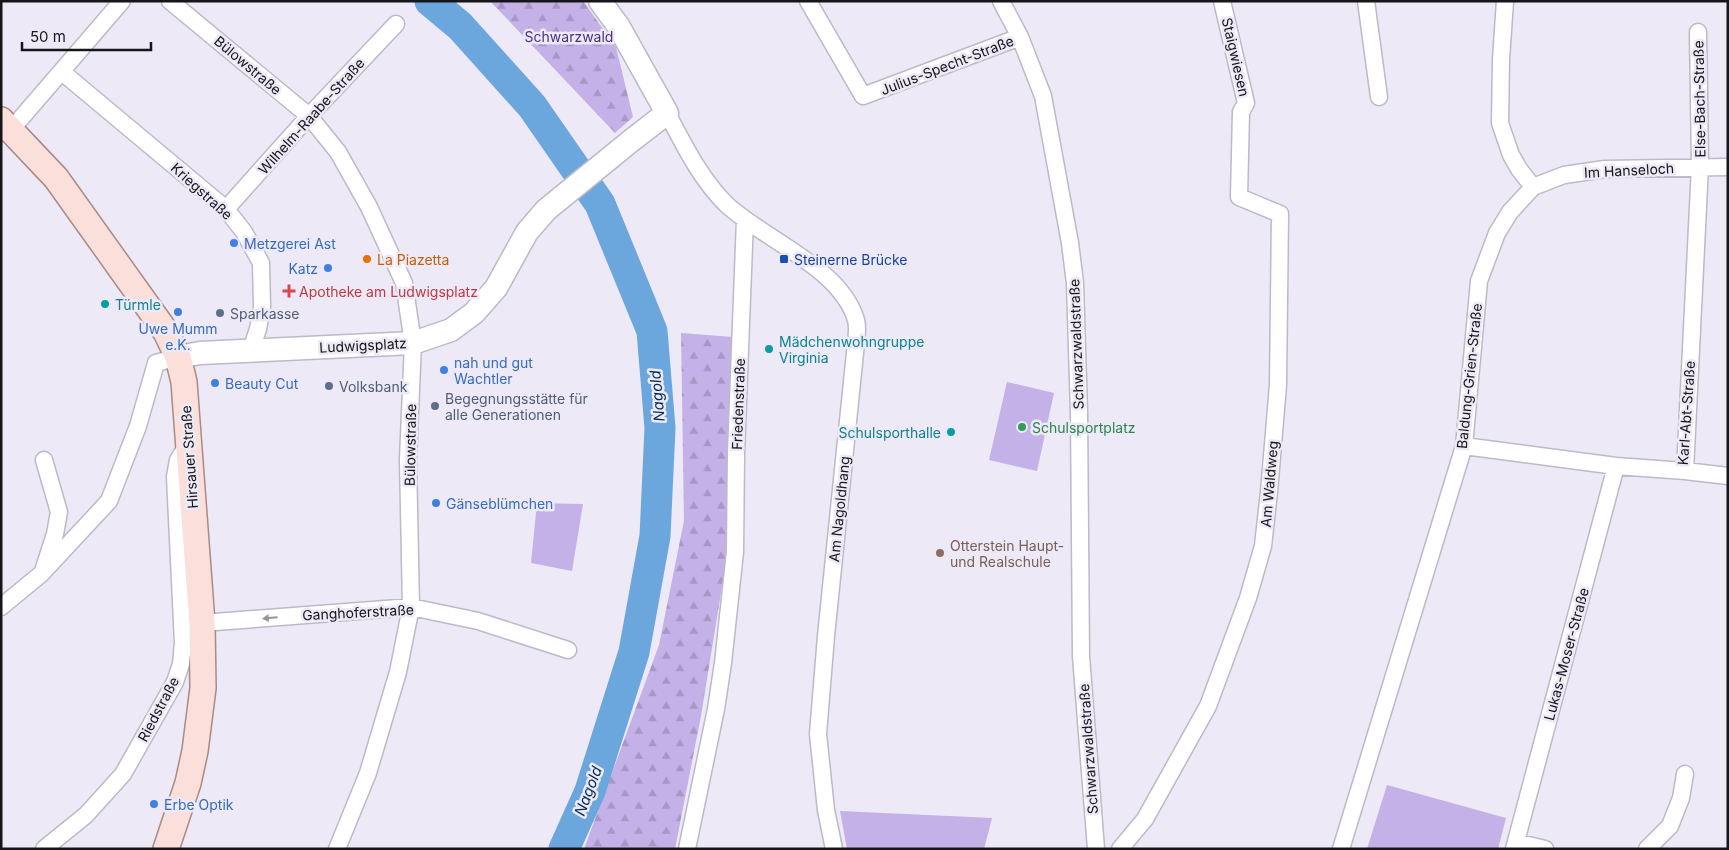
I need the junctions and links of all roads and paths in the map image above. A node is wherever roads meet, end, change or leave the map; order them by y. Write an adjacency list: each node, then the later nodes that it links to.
1 (122, 1): 12 (street)
2 (170, 1): 16 (street, Bülowstraße)
3 (600, 1): 15 (street)
4 (808, 1): 11 (street, Julius-Specht-Straße)
5 (1001, 1): 11 (street, Schwarzwaldstraße)
6 (1222, 1): 14 (street, Staigwiesen)
7 (1366, 1): 13 (street)
8 (1505, 1): 20 (street)
9 (396, 24): 16 (street, Wilhelm-Raabe-Straße)
10 (1698, 32): 18 (street, Else-Bach-Straße)
11 (1020, 37): 44 (street, Schwarzwaldstraße)
12 (62, 72): 17 (street); 21 (street, Kriegstraße)
13 (1379, 97)
14 (1241, 112): 45 (street, Am Waldweg)
15 (667, 113): 22 (street); 23 (street, Ludwigsplatz)
16 (309, 116): 21 (street, Wilhelm-Raabe-Straße); 23 (street, Bülowstraße)
17 (6, 126): 25 (main road, Hirsauer Straße)
18 (1700, 166): 19 (street, Im Hanseloch); 20 (street, Im Hanseloch); 30 (street, Karl-Abt-Straße)
19 (1728, 167)
20 (1533, 187): 27 (street, Baldung-Grien-Straße)
21 (226, 210): 24 (street, Kriegstraße)
22 (745, 219): 42 (street, Friedenstraße); 43 (street, Am Nagoldhang)
23 (413, 343): 24 (street, Ludwigsplatz); 33 (street, Bülowstraße)
24 (251, 350): 25 (street, Ludwigsplatz)
25 (178, 357): 26 (main road, Hirsauer Straße); 32 (street)
26 (188, 444): 35 (main road, Hirsauer Straße); 39 (street, Riedstraße)
27 (1464, 446): 29 (street, Karl-Abt-Straße); 46 (street, Baldung-Grien-Straße)
28 (44, 460): 32 (street)
29 (1616, 466): 30 (street, Karl-Abt-Straße); 38 (street, Lukas-Moser-Straße)
30 (1685, 472): 31 (street)
31 (1728, 476)
32 (41, 574): 34 (street)
33 (411, 607): 35 (street, Ganghoferstraße, one-way to 35); 36 (street, Ganghoferstraße); 41 (street, Bülowstraße)
34 (1, 608)
35 (202, 623): 40 (main road, Hirsauer Straße)
36 (568, 650)
37 (1685, 774): 48 (street)
38 (1515, 846): 47 (street, Lukas-Moser-Straße)
39 (44, 849)
40 (166, 849)
41 (337, 849)
42 (688, 849)
43 (834, 849)
44 (1096, 849)
45 (1120, 849)
46 (1341, 849)
47 (1545, 849)
48 (1647, 849)

